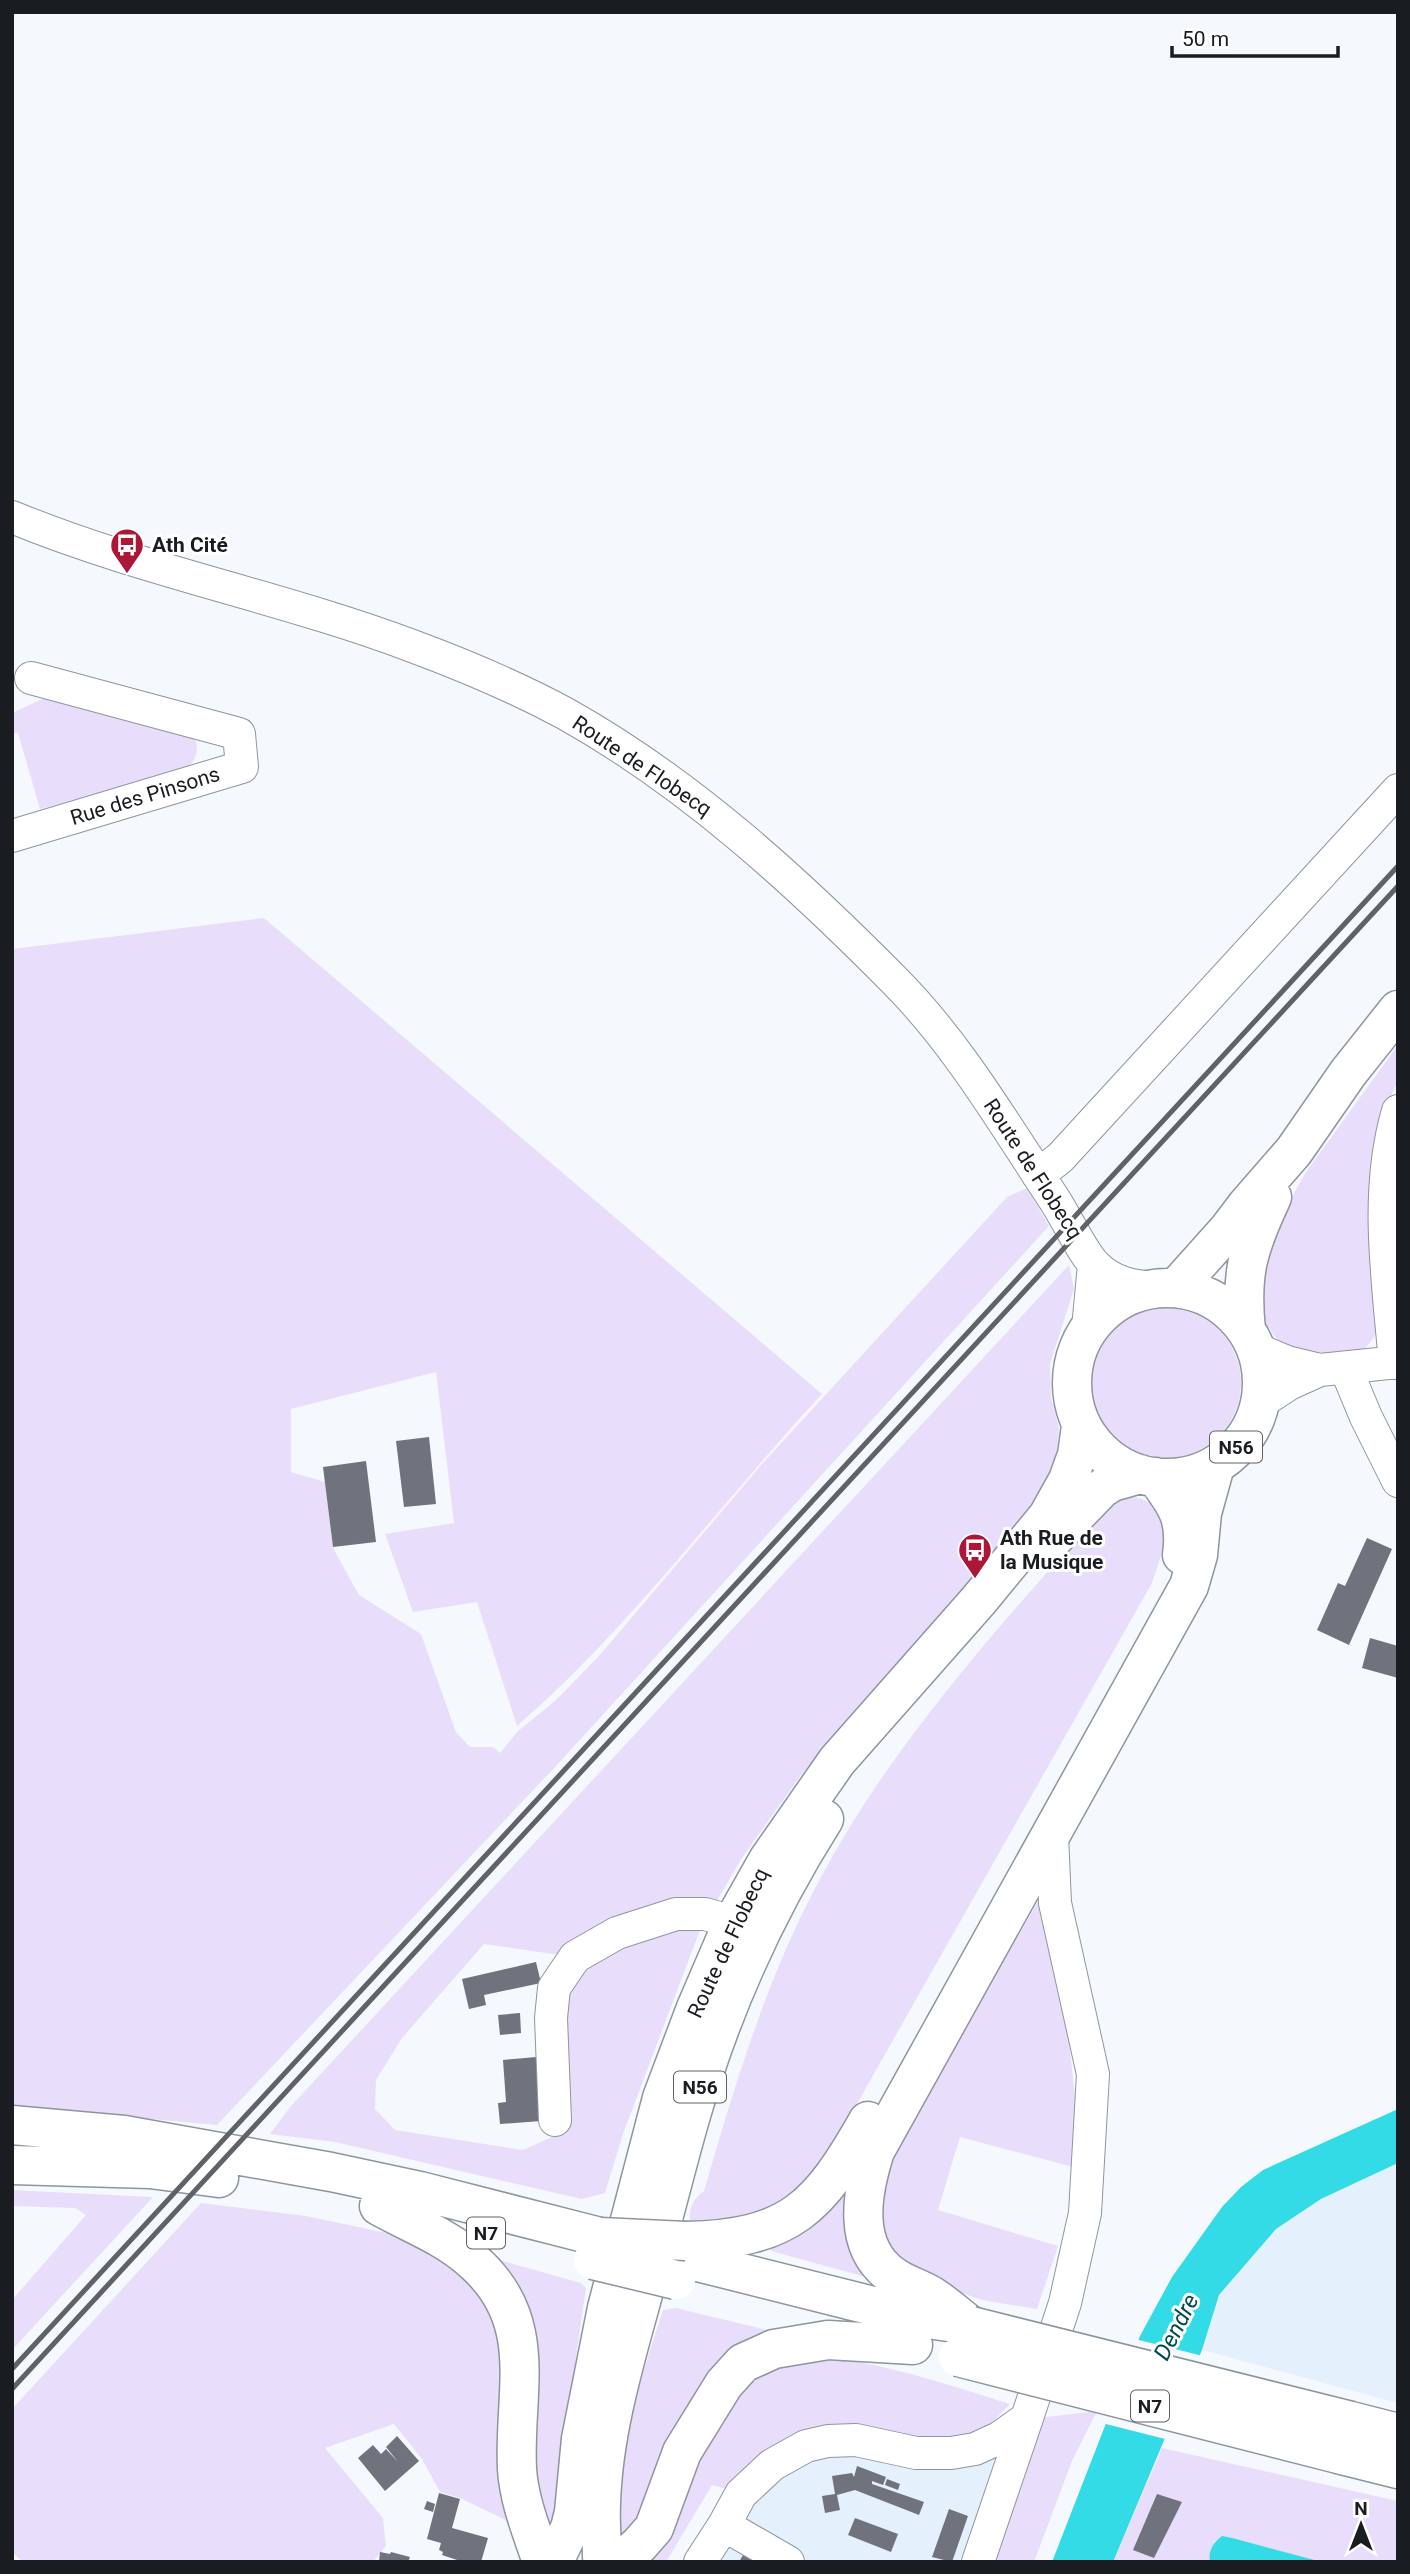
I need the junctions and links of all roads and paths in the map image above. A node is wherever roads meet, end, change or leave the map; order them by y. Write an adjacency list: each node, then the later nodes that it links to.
1 (12, 517): 8 (street, Route de Flobecq)
2 (31, 678): 4 (street, Rue des Pinsons)
3 (1398, 790): 8 (street)
4 (12, 836)
5 (1398, 1010): 7 (highway, N56)
6 (1398, 1111): 13 (street)
7 (1294, 1151): 10 (highway, N56); 12 (highway, N56)
8 (1038, 1175): 9 (street, Route de Flobecq)
9 (1094, 1265): 10 (street, Route de Flobecq); 11 (street)
10 (1165, 1288): 11 (highway, N56); 12 (highway)
11 (1088, 1328): 16 (highway, N56)
12 (1251, 1340): 14 (street); 15 (highway, N56)
13 (1396, 1363): 14 (street)
14 (1333, 1369): 15 (street); 19 (street)
15 (1260, 1403): 17 (highway, N56)
16 (1081, 1426): 18 (highway, N56); 21 (highway, Route de Flobecq / N56)
17 (1215, 1465): 18 (highway, N56); 20 (highway)
18 (1148, 1476): 27 (highway); 36 (highway, Route de Flobecq / N56)
19 (1398, 1481)
20 (1052, 1835): 28 (highway); 30 (street)
21 (733, 1922): 22 (street); 35 (highway, Route de Flobecq / N56)
22 (555, 2120)
23 (12, 2125): 26 (highway)
24 (12, 2165): 25 (highway, N7)
25 (379, 2206): 26 (highway, N7); 35 (highway)
26 (596, 2248): 27 (highway, N7, bridge)
27 (681, 2259): 28 (highway, N7); 29 (highway, N7)
28 (964, 2341): 29 (highway, N7); 32 (highway, N7, bridge)
29 (913, 2344): 36 (highway)
30 (1027, 2418): 34 (street); 39 (street)
31 (1398, 2433): 32 (highway, N7)
32 (1346, 2438): 33 (highway, N7)
33 (1398, 2469)
34 (724, 2525): 37 (street); 38 (street)
35 (549, 2558): 36 (highway)
36 (610, 2560)
37 (700, 2562)
38 (788, 2562)
39 (978, 2562)

